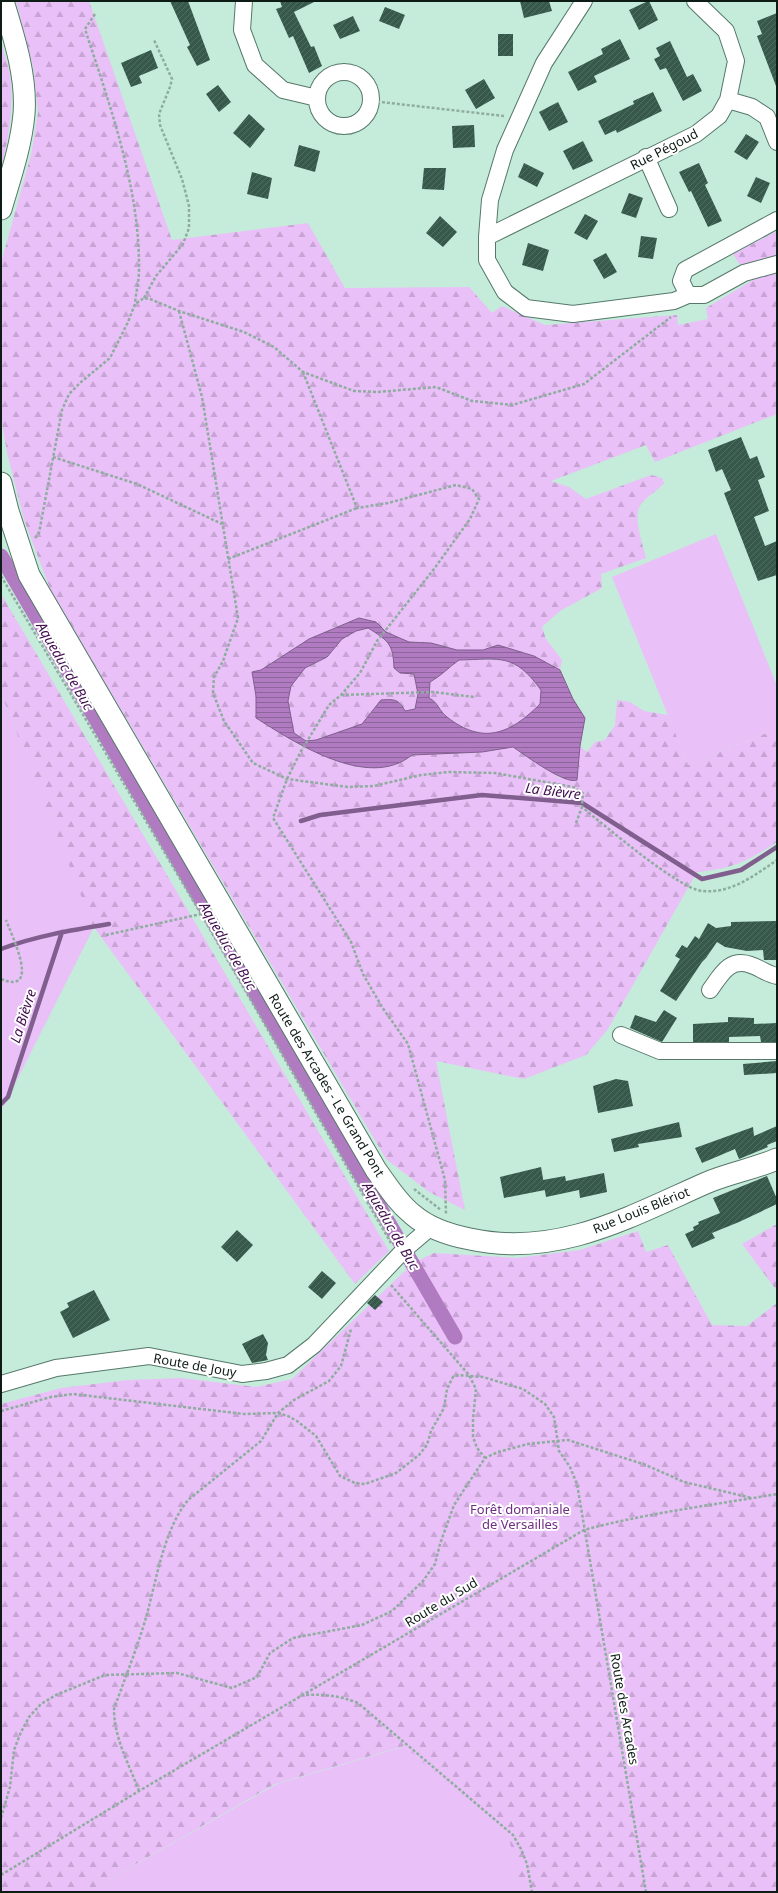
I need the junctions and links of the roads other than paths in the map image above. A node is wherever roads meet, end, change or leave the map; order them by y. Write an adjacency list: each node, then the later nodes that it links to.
1 (3, 1): 9 (main road)
2 (244, 1): 5 (street)
3 (584, 1): 12 (street)
4 (695, 1): 6 (street, Rue Pégoud)
5 (317, 98): 5 (street)
6 (728, 100): 7 (street); 8 (street, Rue Pégoud)
7 (777, 142)
8 (646, 157): 10 (street); 12 (street, Rue Pégoud)
9 (1, 209)
10 (669, 209)
11 (777, 220): 14 (street)
12 (487, 237): 14 (street)
13 (777, 264): 14 (street)
14 (688, 295)
15 (1, 483): 21 (main road, Route des Arcades - Le Grand Pont)
16 (777, 976): 17 (street)
17 (710, 990)
18 (621, 1035): 19 (street)
19 (777, 1051)
20 (777, 1159): 21 (main road, Rue Louis Blériot)
21 (438, 1221): 22 (street, Route de Jouy)
22 (1, 1384)

